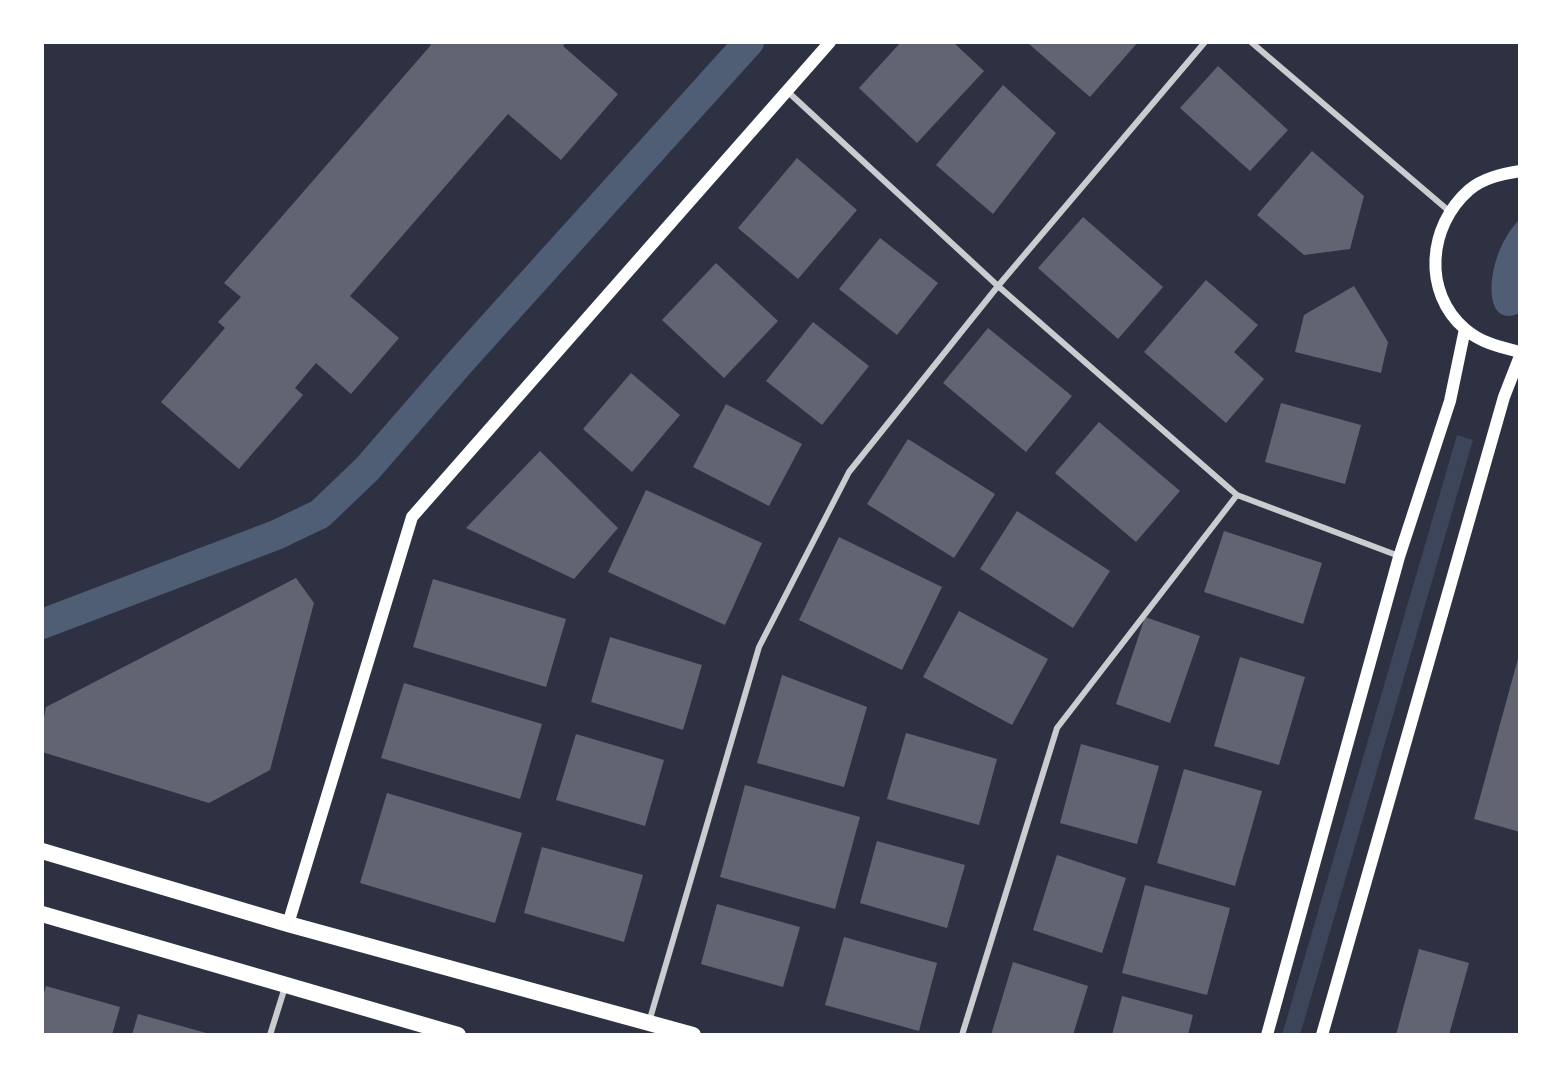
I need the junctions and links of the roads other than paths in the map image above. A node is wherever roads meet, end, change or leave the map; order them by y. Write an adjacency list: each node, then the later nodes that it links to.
1 (830, 42): 4 (main road)
2 (1205, 42): 7 (street)
3 (1251, 42): 6 (street)
4 (787, 91): 7 (street); 14 (main road)
5 (1520, 171): 6 (main road)
6 (1449, 211): 8 (main road)
7 (998, 286): 10 (street); 16 (street)
8 (1465, 329): 9 (main road); 11 (main road)
9 (1520, 354): 22 (main road)
10 (1237, 495): 11 (street); 20 (street)
11 (1399, 557): 21 (main road)
12 (42, 851): 14 (highway)
13 (42, 915): 15 (highway)
14 (288, 924): 16 (highway)
15 (285, 986): 17 (street); 18 (highway)
16 (649, 1023): 19 (highway)
17 (270, 1035)
18 (458, 1035)
19 (693, 1035)
20 (962, 1035)
21 (1267, 1035)
22 (1322, 1035)

